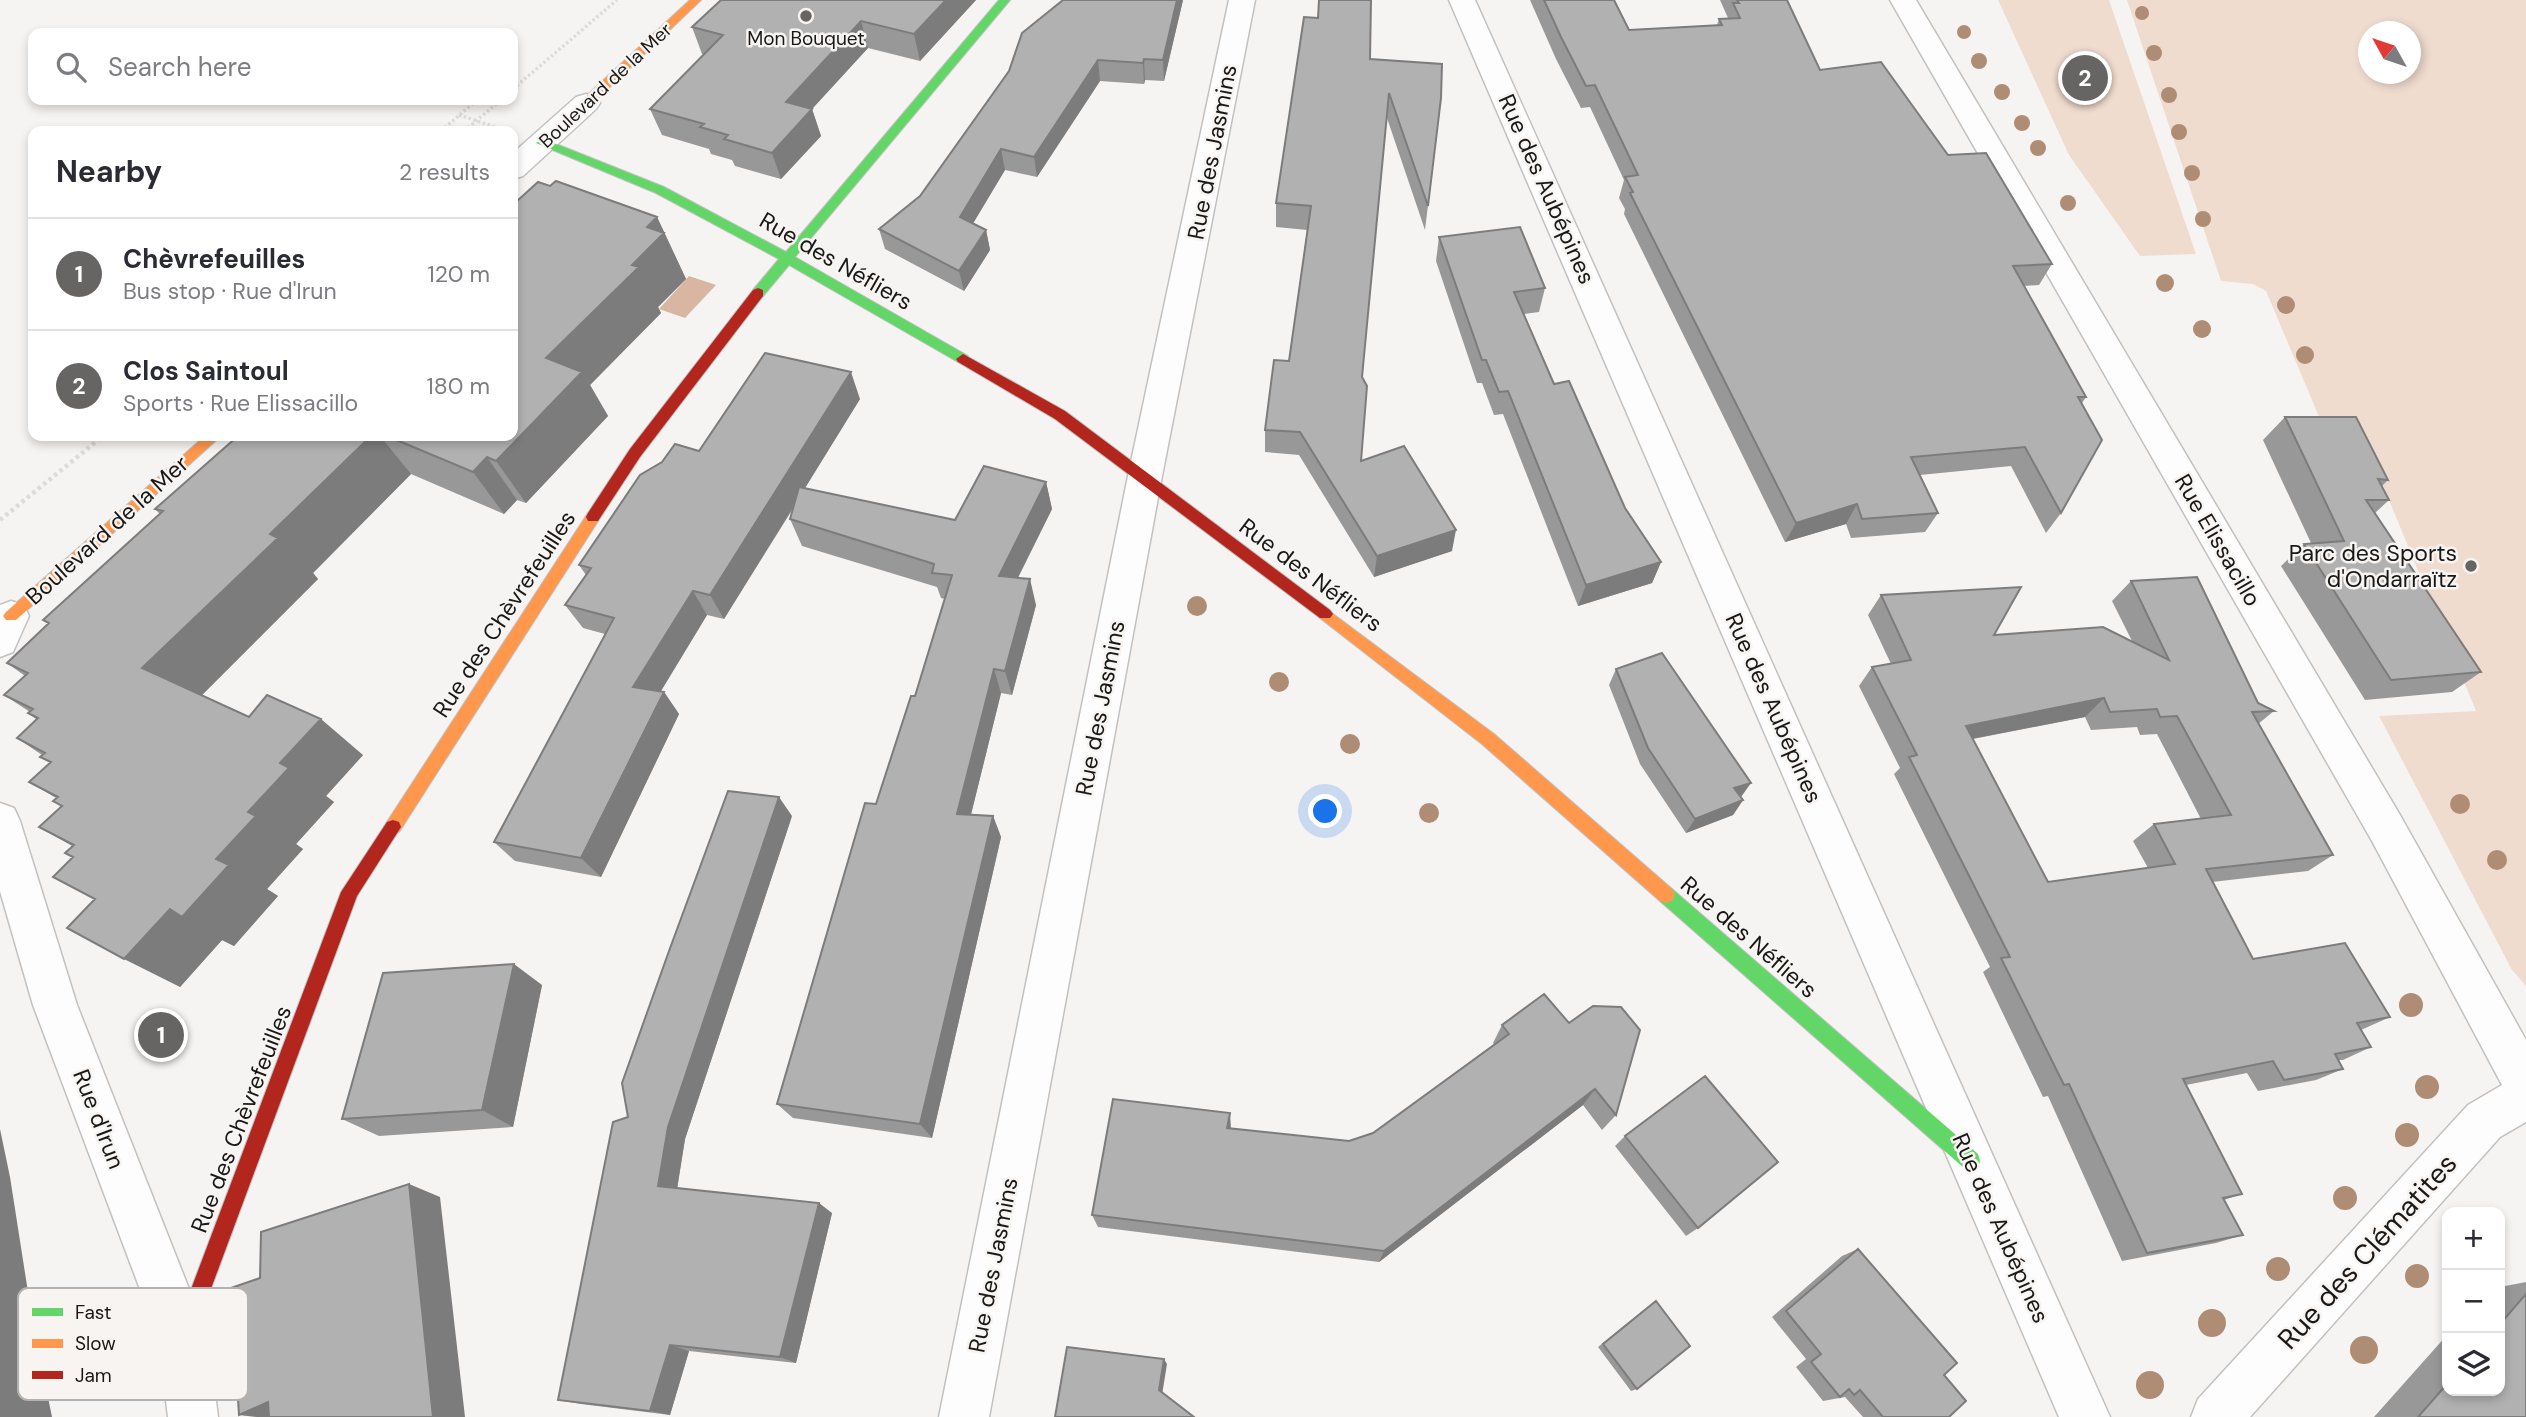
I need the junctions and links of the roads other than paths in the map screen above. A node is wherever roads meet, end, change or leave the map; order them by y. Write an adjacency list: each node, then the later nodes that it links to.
1 (696, 0): 6 (street, Boulevard de la Mer)
2 (1005, 0): 9 (street, Rue des Chèvrefeuilles)
3 (1242, 0): 11 (street, Rue des Jasmins)
4 (1462, 0): 16 (street, Rue des Aubépines)
5 (1903, 0): 14 (street, Rue Elissacillo)
6 (586, 103): 7 (street, Boulevard de la Mer)
7 (542, 143): 8 (street, Boulevard de la Mer); 9 (street, Rue des Néfliers)
8 (518, 165)
9 (789, 259): 11 (street, Rue des Néfliers); 18 (street, Rue des Chèvrefeuilles)
10 (209, 441): 12 (street, Boulevard de la Mer)
11 (1145, 476): 16 (street, Rue des Néfliers); 19 (street, Rue des Jasmins)
12 (4, 627)
13 (0, 821): 17 (street, Rue d'Irun)
14 (2526, 1084)
15 (2526, 1096): 21 (street, Rue des Clématites)
16 (1971, 1161): 20 (street, Rue des Aubépines)
17 (164, 1288)
18 (201, 1288)
19 (964, 1417)
20 (2085, 1417)
21 (2216, 1417)

